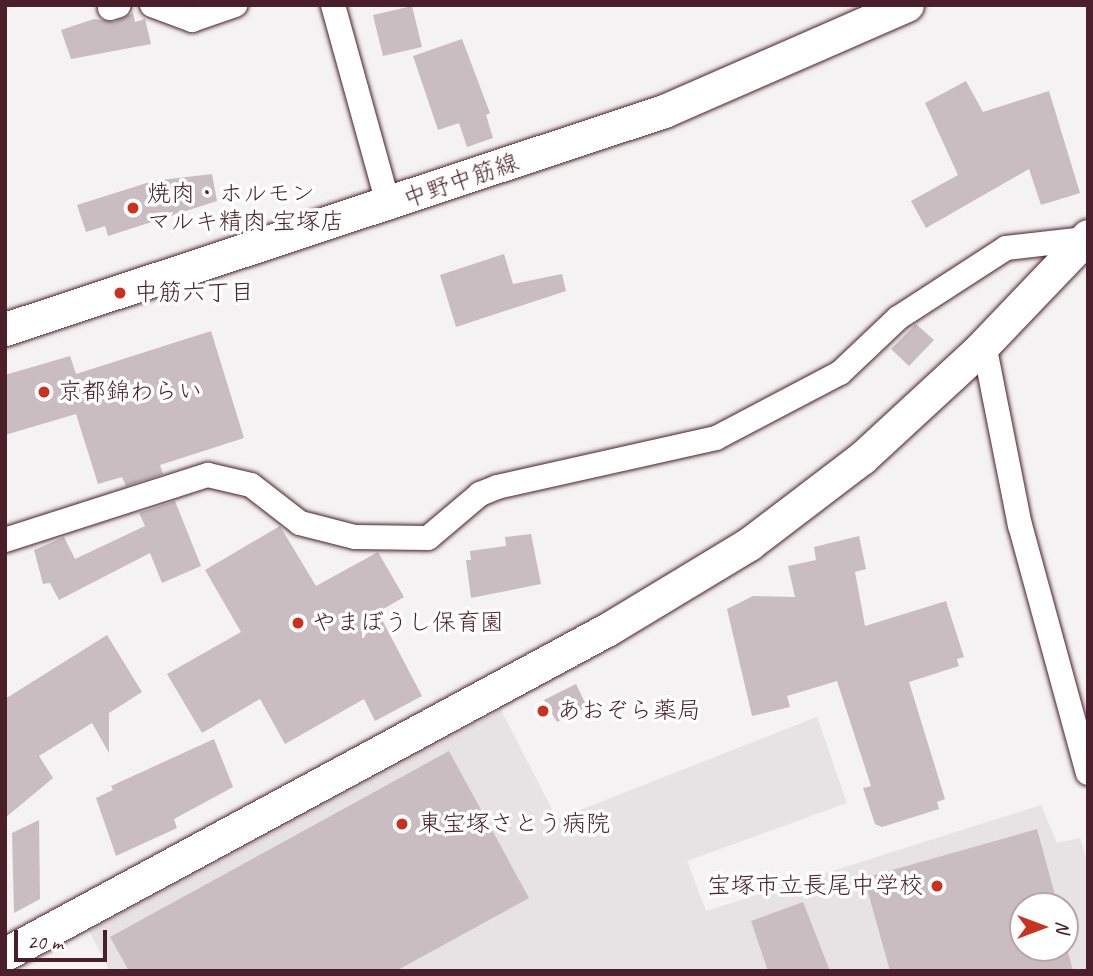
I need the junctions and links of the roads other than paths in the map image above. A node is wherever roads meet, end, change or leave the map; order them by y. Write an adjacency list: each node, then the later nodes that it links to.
1 (152, 5): 2 (street)
2 (235, 5)
3 (333, 5): 5 (street)
4 (907, 5): 5 (street, 中野中筋線)
5 (389, 206): 7 (street, 中野中筋線)
6 (1086, 237): 8 (street); 9 (street)
7 (5, 329)
8 (984, 344): 10 (street); 11 (street)
9 (5, 540)
10 (1088, 773)
11 (5, 954)

